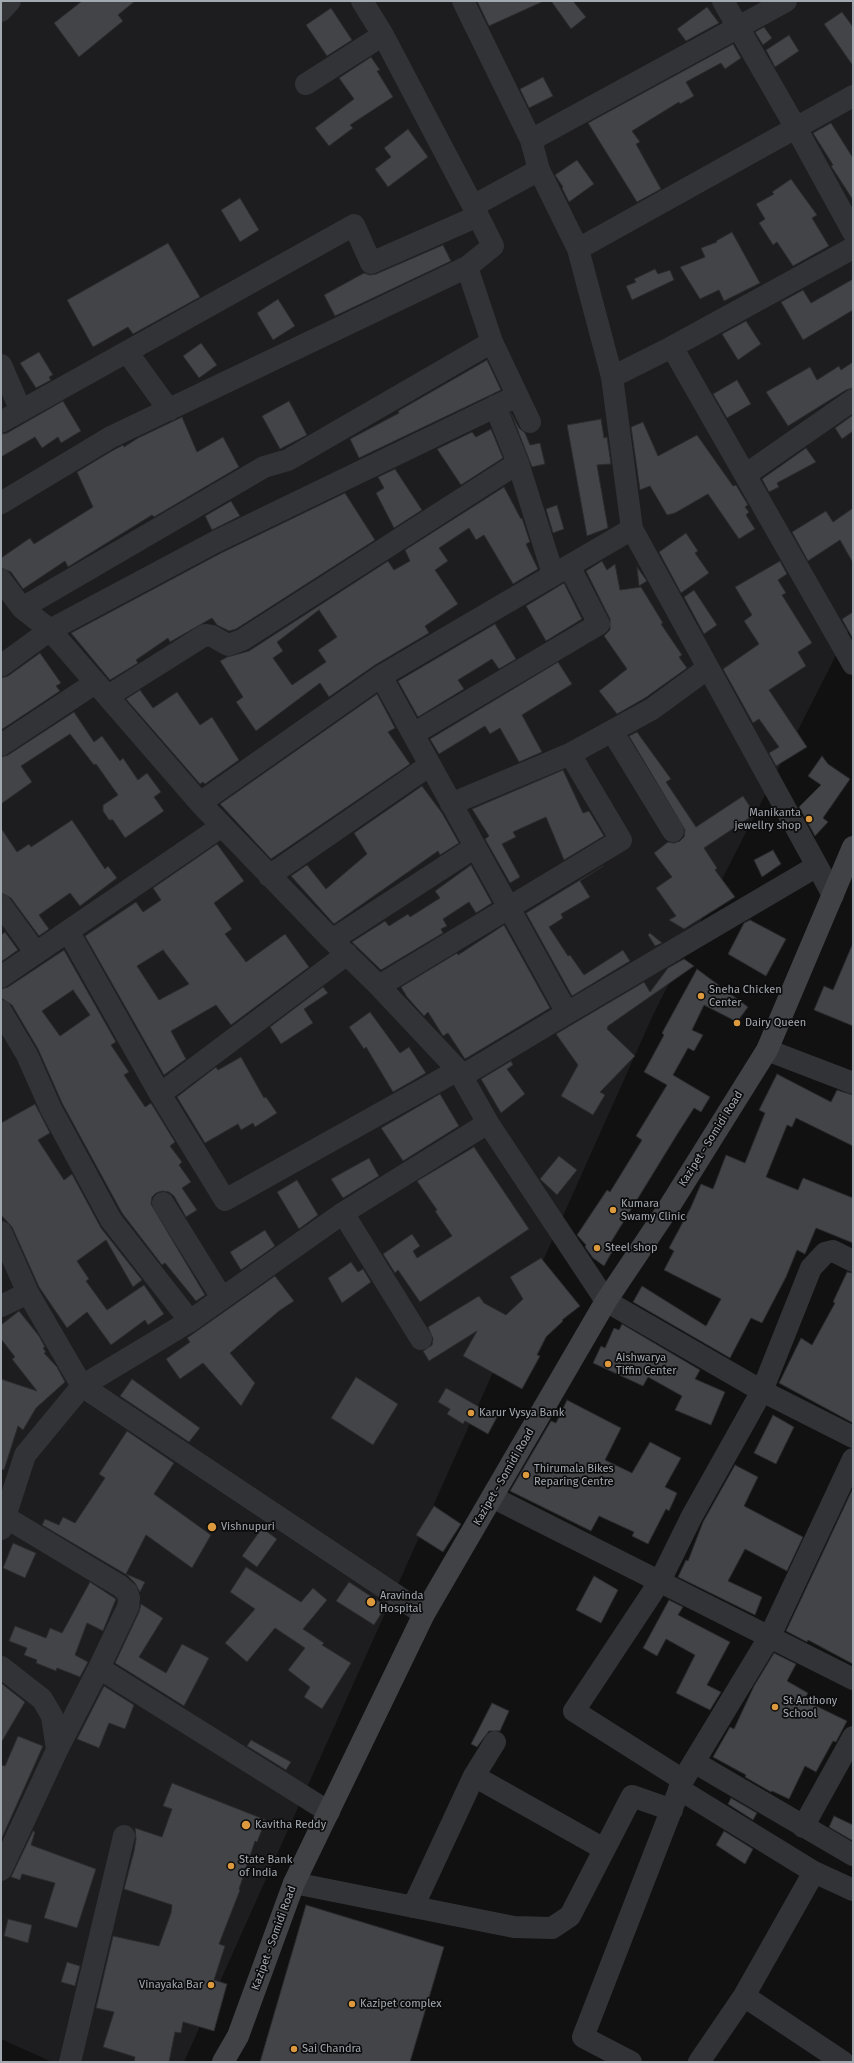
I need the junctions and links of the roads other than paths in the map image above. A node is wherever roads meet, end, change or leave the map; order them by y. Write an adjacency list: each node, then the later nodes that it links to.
1 (10, 1): 6 (street)
2 (362, 1): 8 (street)
3 (723, 1): 7 (street)
4 (786, 1): 7 (street)
5 (465, 2): 12 (street)
6 (1, 11)
7 (737, 27): 11 (street); 12 (street)
8 (383, 35): 9 (street); 14 (street)
9 (306, 84)
10 (853, 96): 11 (street)
11 (796, 128): 15 (street); 17 (street)
12 (531, 140): 13 (street)
13 (539, 170): 14 (street); 17 (street)
14 (475, 211): 18 (street); 21 (street)
15 (853, 232)
16 (853, 248): 20 (street)
17 (578, 249): 23 (street)
18 (467, 268): 19 (street); 27 (street)
19 (492, 342): 24 (street); 37 (street)
20 (672, 347): 23 (street); 32 (street)
21 (127, 352): 27 (street); 28 (street)
22 (1, 365): 28 (street)
23 (612, 377): 34 (street)
24 (517, 396): 26 (street); 30 (street)
25 (853, 400): 32 (street)
26 (495, 406): 31 (street); 38 (street)
27 (169, 410): 33 (street)
28 (21, 411): 29 (street)
29 (1, 422)
30 (530, 422)
31 (518, 463): 35 (street); 43 (street)
32 (745, 476): 39 (street)
33 (1, 503)
34 (632, 529): 35 (street); 41 (street)
35 (561, 570): 42 (street); 45 (street)
36 (1, 580): 37 (street)
37 (22, 608): 38 (street)
38 (50, 630): 40 (street); 43 (street)
39 (853, 664)
40 (1, 666)
41 (708, 668): 44 (street); 55 (street)
42 (381, 676): 45 (street); 49 (street)
43 (102, 690): 46 (street); 49 (street)
44 (612, 731): 47 (street); 52 (street)
45 (413, 734): 48 (street)
46 (1, 745)
47 (570, 754): 50 (street); 59 (street)
48 (430, 765): 50 (street); 56 (street)
49 (200, 803): 51 (street)
50 (451, 804): 53 (street)
51 (222, 826): 56 (street); 60 (street)
52 (673, 831)
53 (475, 847): 59 (street); 61 (street)
54 (853, 847): 57 (street, Kazipet - Somidi Road)
55 (817, 866): 57 (street); 66 (street)
56 (269, 876): 61 (street)
57 (833, 895): 67 (street, Kazipet - Somidi Road)
58 (1, 905): 62 (street)
59 (509, 908): 64 (street); 66 (street)
60 (68, 931): 62 (street); 70 (street)
61 (339, 947): 64 (street); 70 (street)
62 (36, 953): 63 (street)
63 (1, 977)
64 (379, 986): 68 (street)
65 (1, 1011): 80 (street)
66 (567, 1013): 68 (street)
67 (767, 1050): 69 (street); 78 (street, Kazipet - Somidi Road)
68 (460, 1073): 70 (street); 71 (street)
69 (853, 1083)
70 (160, 1094)
71 (488, 1123): 73 (street); 78 (street)
72 (163, 1203): 77 (street)
73 (343, 1214): 77 (street); 81 (street)
74 (1, 1232): 76 (street)
75 (853, 1261): 83 (street)
76 (28, 1293): 79 (street); 82 (street)
77 (222, 1298): 80 (street)
78 (606, 1301): 83 (street); 86 (street, Kazipet - Somidi Road)
79 (1, 1306)
80 (190, 1321): 82 (street)
81 (421, 1339)
82 (82, 1386): 87 (street); 89 (street)
83 (762, 1391): 84 (street); 88 (street)
84 (853, 1437)
85 (853, 1459): 90 (street)
86 (492, 1497): 88 (street); 89 (street, Kazipet - Somidi Road)
87 (3, 1523): 92 (street)
88 (660, 1582): 90 (street); 99 (street)
89 (424, 1614): 101 (street, Kazipet - Somidi Road)
90 (770, 1636): 93 (street); 97 (street)
91 (1, 1667): 96 (street)
92 (99, 1668): 96 (street); 101 (street)
93 (853, 1679)
94 (853, 1737): 102 (street)
95 (495, 1742): 98 (street)
96 (57, 1750): 106 (street)
97 (694, 1762): 99 (street); 102 (street)
98 (474, 1776): 104 (street); 110 (street)
99 (681, 1785): 100 (street); 107 (street)
100 (672, 1810): 104 (street); 116 (street)
101 (329, 1812): 108 (street, Kazipet - Somidi Road)
102 (803, 1827): 105 (street)
103 (124, 1836): 113 (street)
104 (604, 1849): 110 (street)
105 (853, 1855)
106 (1, 1868)
107 (814, 1872): 109 (street); 111 (street)
108 (294, 1883): 110 (street); 112 (street, Kazipet - Somidi Road)
109 (853, 1890)
110 (413, 1907)
111 (744, 1996): 117 (street); 118 (street)
112 (238, 2036): 114 (street, Kazipet - Somidi Road); 115 (street)
113 (70, 2062)
114 (224, 2062)
115 (238, 2062)
116 (631, 2062)
117 (699, 2062)
118 (843, 2062)

